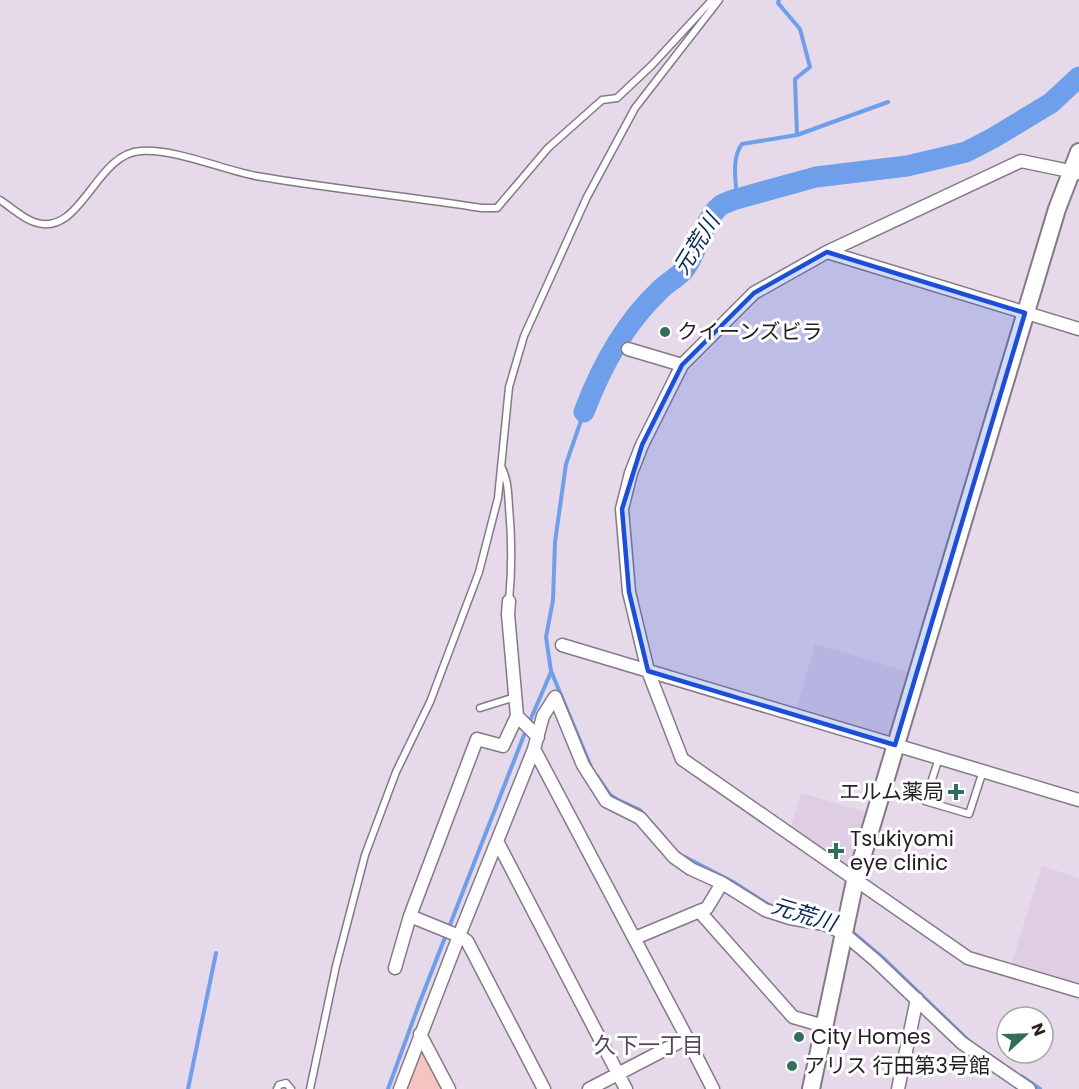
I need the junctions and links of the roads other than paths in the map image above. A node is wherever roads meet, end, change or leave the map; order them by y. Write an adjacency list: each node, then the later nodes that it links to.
1 (712, 0): 5 (lane)
2 (719, 0): 11 (lane)
3 (1079, 152): 4 (street)
4 (1074, 172): 6 (street); 7 (street)
5 (0, 200)
6 (827, 252): 7 (street); 10 (street)
7 (1025, 313): 8 (street); 19 (street)
8 (1079, 329)
9 (628, 349): 10 (street)
10 (682, 365): 14 (street)
11 (501, 466): 12 (lane); 41 (lane)
12 (509, 601): 15 (street)
13 (562, 645): 14 (street)
14 (648, 671): 19 (street); 25 (street)
15 (515, 696): 16 (lane); 17 (street)
16 (480, 708)
17 (518, 718): 18 (street); 28 (street)
18 (535, 735): 20 (street); 26 (street)
19 (896, 745): 21 (street); 25 (street)
20 (534, 749): 24 (street); 31 (street)
21 (939, 758): 22 (street); 22 (lane)
22 (983, 771): 23 (street)
23 (1079, 800)
24 (498, 843): 30 (street); 38 (street)
25 (855, 881): 29 (street); 33 (street)
26 (722, 883): 27 (street); 29 (street)
27 (699, 911): 31 (street); 35 (street)
28 (410, 916): 30 (street); 32 (street)
29 (843, 933): 34 (street); 35 (street)
30 (456, 935): 36 (street); 44 (street)
31 (635, 938): 37 (street)
32 (395, 968)
33 (1079, 992)
34 (917, 999): 49 (street); 50 (street)
35 (824, 1026): 48 (street)
36 (420, 1034): 42 (street); 43 (street)
37 (687, 1038): 38 (street); 47 (street)
38 (618, 1074): 45 (street); 46 (street)
39 (277, 1089): 40 (lane)
40 (291, 1089)
41 (310, 1089)
42 (400, 1089)
43 (449, 1089)
44 (544, 1089)
45 (589, 1089)
46 (626, 1089)
47 (713, 1089)
48 (811, 1089)
49 (898, 1089)
50 (1029, 1089)

